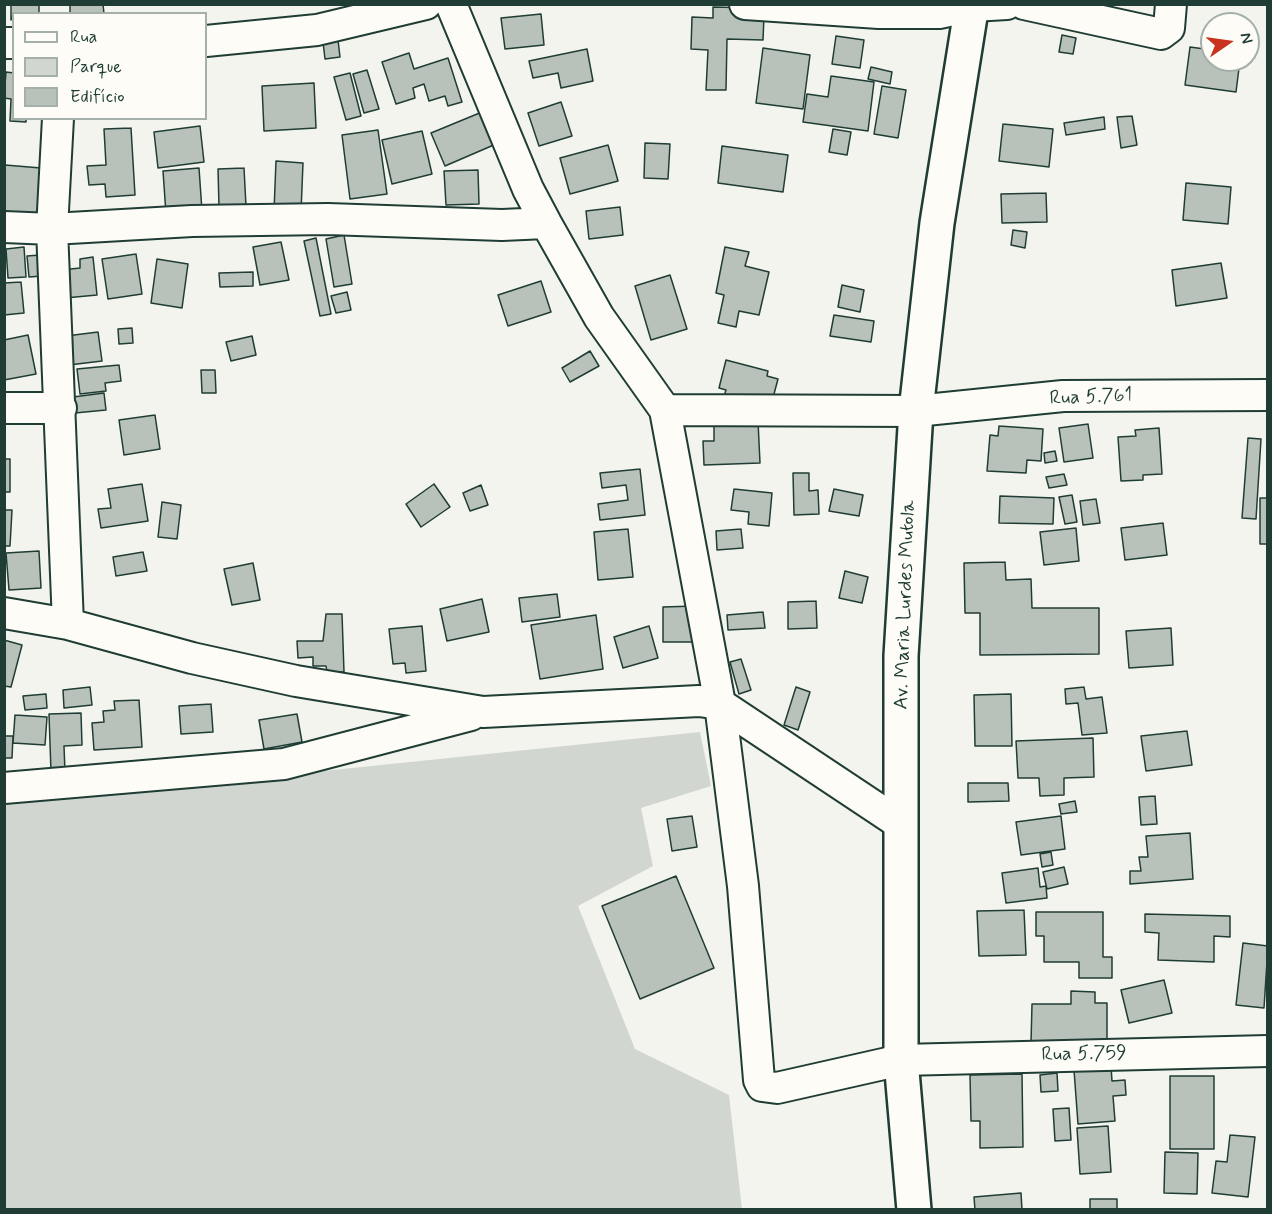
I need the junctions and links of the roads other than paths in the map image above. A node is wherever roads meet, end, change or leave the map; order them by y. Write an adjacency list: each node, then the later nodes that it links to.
1 (426, 4): 8 (street)
2 (451, 4): 10 (street)
3 (745, 4): 7 (street)
4 (1008, 4): 7 (street)
5 (1024, 4): 6 (street)
6 (1171, 4)
7 (969, 5): 17 (main road, Av. Maria Lurdes Mutola); 26 (main road)
8 (207, 41)
9 (58, 120): 12 (street)
10 (546, 223): 12 (street); 16 (street)
11 (4, 227): 12 (street)
12 (52, 229): 15 (street)
13 (1268, 395): 17 (street, Rua 5.761)
14 (4, 408): 15 (street)
15 (61, 408): 19 (street)
16 (665, 410): 17 (street, Rua 5.761); 20 (street)
17 (916, 411): 23 (main road, Av. Maria Lurdes Mutola)
18 (4, 613): 19 (street)
19 (68, 624): 21 (street)
20 (720, 704): 21 (street); 23 (street); 25 (street, Rua 5.759)
21 (483, 712): 22 (street)
22 (4, 788)
23 (902, 825): 25 (main road, Av. Maria Lurdes Mutola)
24 (1268, 1051): 25 (street, Rua 5.759)
25 (901, 1060): 27 (main road, Av. Maria Lurdes Mutola)
26 (905, 1209)
27 (914, 1209)

